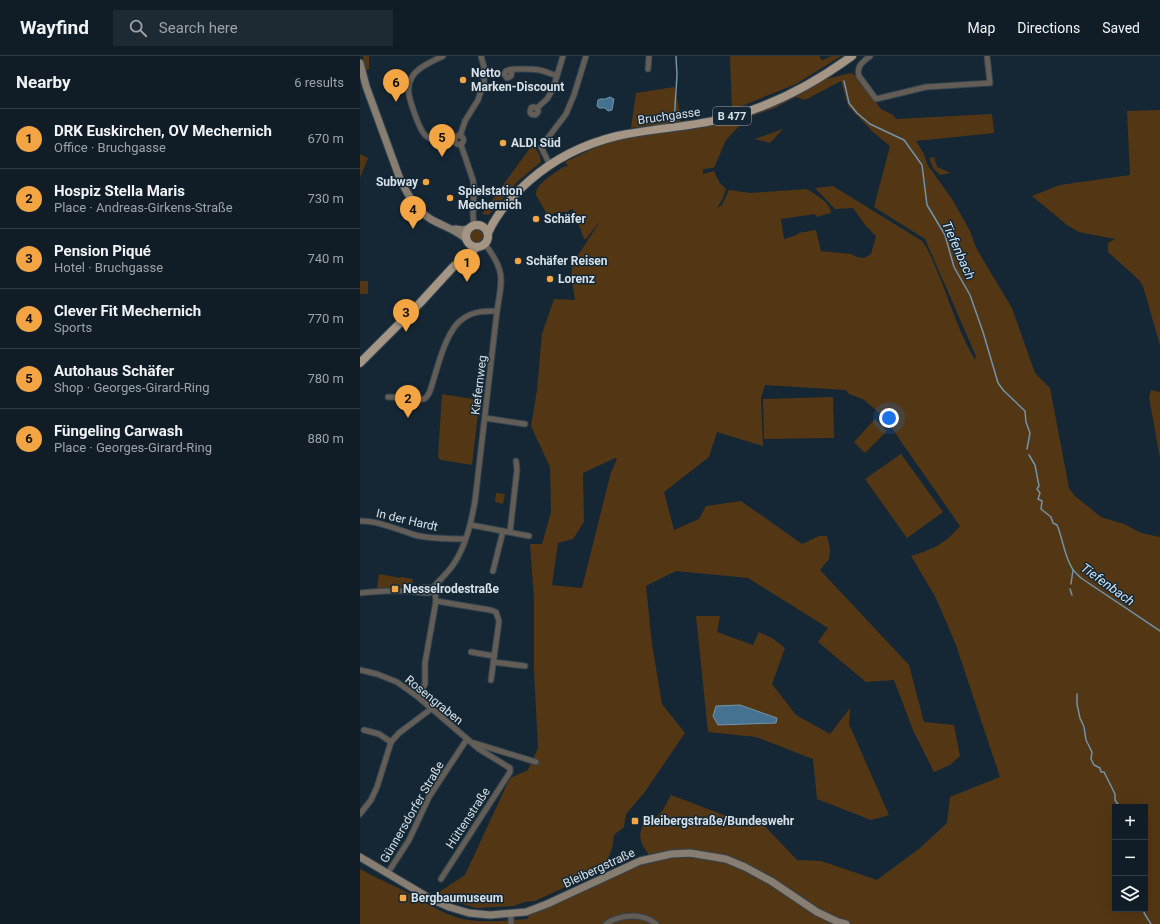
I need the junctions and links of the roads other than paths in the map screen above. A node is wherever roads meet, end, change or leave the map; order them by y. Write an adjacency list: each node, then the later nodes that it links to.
1 (443, 56): 15 (street)
2 (481, 56): 14 (street)
3 (563, 56): 12 (street)
4 (586, 56): 17 (street)
5 (649, 56): 10 (street)
6 (852, 56): 17 (main road, Bruchgasse / B 477)
7 (870, 56): 8 (street)
8 (987, 56)
9 (360, 62): 19 (street)
10 (648, 69)
11 (512, 70): 12 (street)
12 (557, 76): 13 (street)
13 (537, 108)
14 (460, 136): 15 (street); 16 (street)
15 (455, 141): 16 (street)
16 (460, 145): 20 (street)
17 (550, 164): 18 (main road, Bruchgasse / B 477)
18 (500, 213): 20 (main road, Bruchgasse / B 477); 21 (main road, Bruchgasse / B 477)
19 (447, 227): 20 (street); 22 (street)
20 (475, 227): 21 (main road); 22 (main road)
21 (488, 233): 23 (main road, B 477)
22 (468, 241): 24 (main road); 25 (main road)
23 (485, 244): 24 (main road); 26 (street, Kiefernweg)
24 (477, 247): 25 (main road)
25 (453, 267): 27 (main road)
26 (497, 311): 28 (street); 29 (street, Kiefernweg)
27 (360, 363)
28 (388, 397)
29 (485, 418): 30 (street); 33 (street, Kiefernweg)
30 (525, 424)
31 (516, 461): 35 (street)
32 (360, 521): 37 (street, In der Hardt)
33 (471, 525): 34 (street); 37 (street, Kiefernweg)
34 (503, 530): 35 (street); 38 (street)
35 (510, 532): 36 (street)
36 (529, 536)
37 (465, 539): 39 (street)
38 (493, 571)
39 (433, 588): 40 (street); 41 (street)
40 (360, 594)
41 (436, 601): 43 (street); 48 (street)
42 (471, 652): 43 (street)
43 (494, 656): 44 (street)
44 (493, 662): 45 (street); 47 (street)
45 (525, 666)
46 (360, 670): 48 (street, Rosengraben)
47 (491, 680)
48 (418, 697): 49 (street, Rosengraben)
49 (431, 709): 51 (street, Rosengraben); 52 (street)
50 (364, 730): 52 (street)
51 (469, 741): 53 (street, Rosengraben); 54 (street, Rosengraben); 57 (street, Günnersdorfer Straße)
52 (391, 742): 55 (street)
53 (536, 762)
54 (510, 768): 58 (street, Hüttenstraße)
55 (360, 814)
56 (360, 857): 57 (street, Bleibergstraße)
57 (387, 874): 59 (street, Bleibergstraße)
58 (441, 879)
59 (511, 913): 60 (street); 63 (street, Bleibergstraße)
60 (511, 924)
61 (606, 924): 62 (street)
62 (656, 924)
63 (846, 924)

